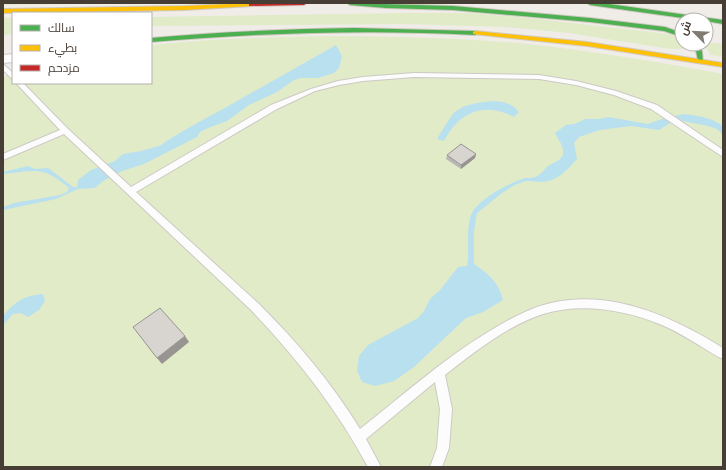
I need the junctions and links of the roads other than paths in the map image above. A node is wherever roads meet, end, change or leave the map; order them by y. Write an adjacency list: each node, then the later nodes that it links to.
1 (304, 3): 5 (main road)
2 (350, 3): 8 (main road)
3 (462, 3): 6 (main road)
4 (590, 3): 7 (main road)
5 (3, 11)
6 (674, 21)
7 (723, 22)
8 (674, 33)
9 (152, 40): 11 (main road)
10 (699, 52): 11 (main road)
11 (701, 62): 12 (main road)
12 (723, 65)
13 (3, 66): 14 (lane)
14 (12, 76)
15 (20, 84): 16 (lane)
16 (65, 131): 18 (lane); 19 (lane)
17 (723, 154): 19 (lane)
18 (3, 157)
19 (131, 191): 22 (lane)
20 (723, 354): 21 (lane)
21 (439, 373): 22 (lane); 24 (lane)
22 (360, 437): 23 (lane)
23 (372, 465)
24 (436, 467)

